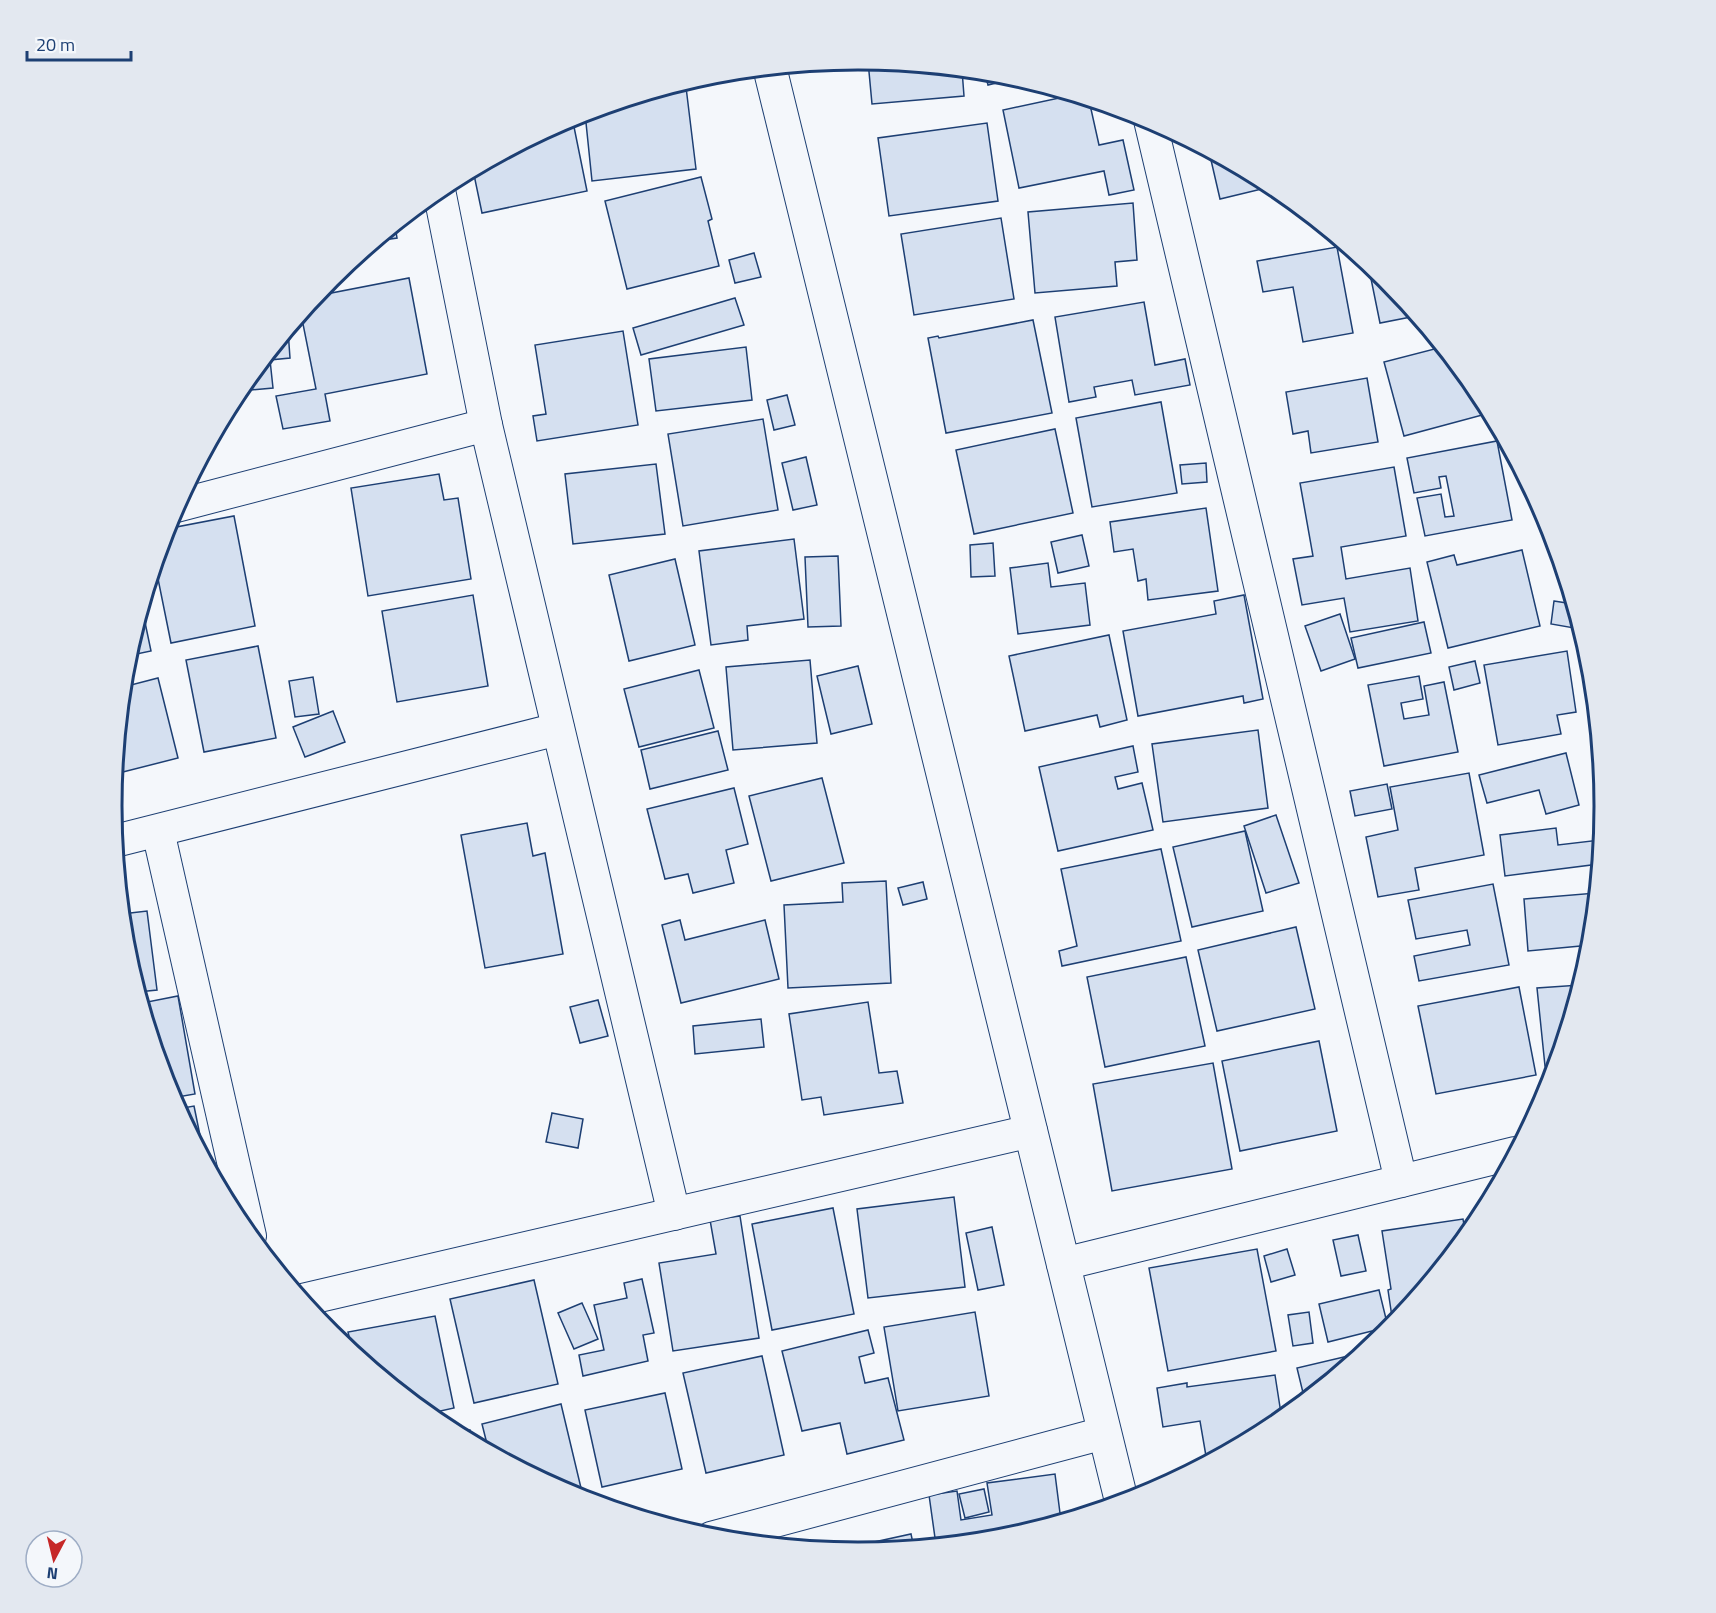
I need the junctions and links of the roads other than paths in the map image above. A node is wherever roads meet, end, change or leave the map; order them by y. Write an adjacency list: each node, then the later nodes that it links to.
1 (772, 76): 9 (street)
2 (1153, 133): 11 (street)
3 (441, 201): 4 (street)
4 (486, 425): 5 (street); 6 (street)
5 (188, 503)
6 (558, 729): 7 (street); 13 (street)
7 (158, 831): 8 (street); 12 (street)
8 (123, 839)
9 (1030, 1131): 13 (street); 14 (street)
10 (1505, 1155): 11 (street)
11 (1401, 1181): 14 (street)
12 (245, 1213)
13 (674, 1214): 15 (street)
14 (1063, 1264): 16 (street)
15 (311, 1298)
16 (1104, 1432): 17 (street); 18 (street)
17 (1120, 1494)
18 (735, 1532)

